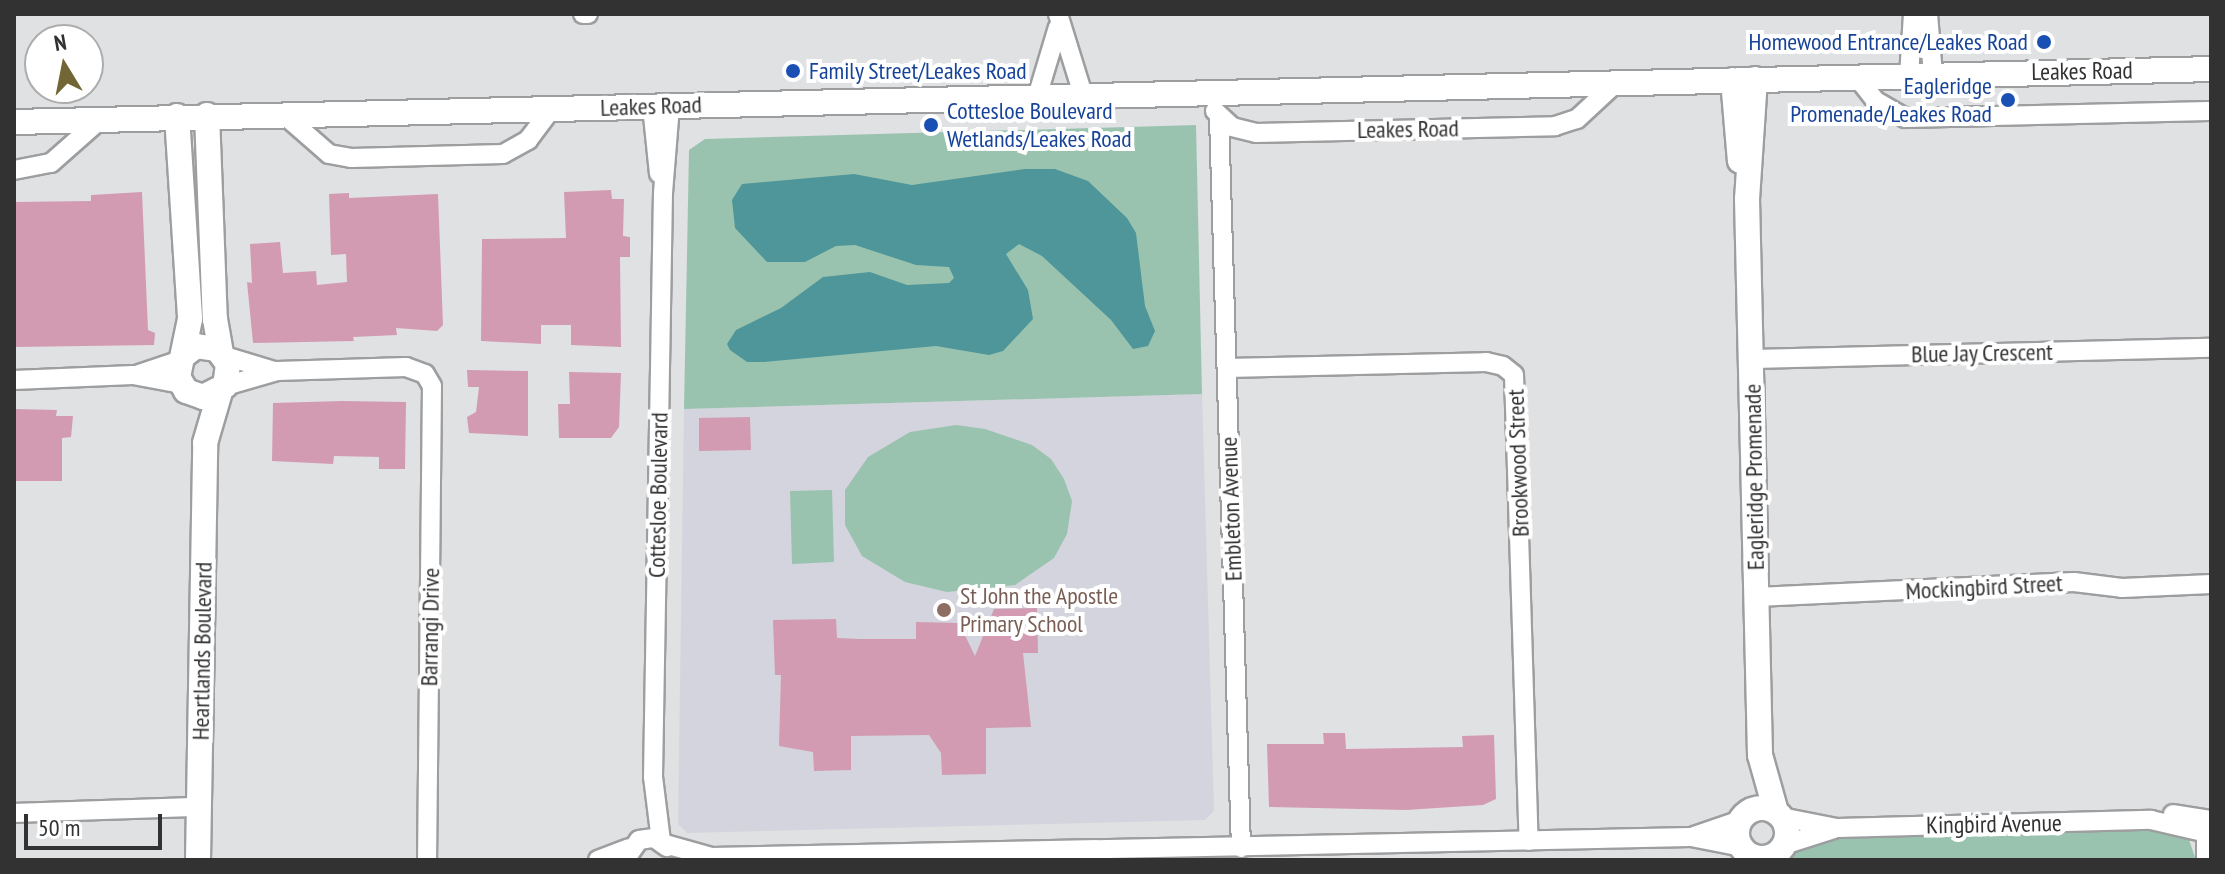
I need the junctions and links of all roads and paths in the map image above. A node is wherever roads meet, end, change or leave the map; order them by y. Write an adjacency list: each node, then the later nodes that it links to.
1 (1913, 14): 5 (street)
2 (1928, 14): 5 (street)
3 (1058, 19): 10 (street); 11 (street)
4 (2211, 69): 5 (main road, Leakes Road)
5 (1921, 76): 6 (main road, Leakes Road)
6 (1857, 77): 7 (main road, Leakes Road); 14 (street)
7 (1744, 80): 8 (main road, Leakes Road); 26 (main road, Eagleridge Promenade)
8 (1617, 82): 9 (main road, Leakes Road); 21 (street, Leakes Road)
9 (1199, 92): 10 (main road, Leakes Road); 18 (street, Leakes Road)
10 (1083, 95): 11 (main road, Leakes Road)
11 (1037, 97): 12 (main road, Leakes Road)
12 (661, 106): 13 (main road, Leakes Road); 36 (street, Cottesloe Boulevard)
13 (552, 108): 15 (main road, Leakes Road); 15 (street)
14 (2211, 111)
15 (282, 113): 16 (main road, Leakes Road)
16 (207, 115): 17 (main road, Leakes Road); 25 (main road)
17 (177, 116): 19 (main road, Leakes Road); 29 (main road, Heartlands Boulevard)
18 (1219, 116): 21 (street, Leakes Road); 23 (street, Embleton Avenue)
19 (102, 118): 20 (main road, Leakes Road); 22 (street)
20 (14, 122)
21 (1256, 133): 23 (street)
22 (14, 170)
23 (1223, 170): 27 (street, Embleton Avenue)
24 (2211, 348): 26 (street, Blue Jay Crescent)
25 (223, 354): 28 (street); 29 (main road); 31 (main road, Heartlands Boulevard)
26 (1752, 359): 34 (main road, Eagleridge Promenade)
27 (1227, 368): 44 (street, Brookwood Street); 46 (street, Embleton Avenue)
28 (277, 371): 31 (street); 54 (street, Barrangi Drive)
29 (184, 374): 30 (street); 31 (main road); 32 (main road, Heartlands Boulevard)
30 (14, 380)
31 (222, 389): 32 (main road, Heartlands Boulevard)
32 (205, 443): 37 (main road, Heartlands Boulevard)
33 (2211, 584): 34 (street, Mockingbird Street)
34 (1757, 597): 35 (main road, Eagleridge Promenade)
35 (1760, 755): 39 (main road, Eagleridge Promenade); 40 (main road, Eagleridge Promenade)
36 (653, 798): 45 (street, Cottesloe Boulevard); 47 (street, Cottesloe Boulevard)
37 (199, 807): 38 (street); 53 (main road, Heartlands Boulevard)
38 (14, 813)
39 (1779, 815): 40 (main road); 42 (street, Kingbird Avenue); 48 (main road)
40 (1743, 818): 43 (street); 50 (main road)
41 (2208, 827): 42 (street, Kingbird Avenue); 56 (street)
42 (1837, 828): 48 (street, Kingbird Avenue)
43 (1691, 837): 44 (street); 50 (street)
44 (1529, 841): 49 (street)
45 (666, 848): 47 (street); 52 (street)
46 (1241, 848): 49 (street); 51 (street)
47 (629, 850): 55 (street)
48 (1780, 852): 50 (main road)
49 (1293, 853)
50 (1748, 854)
51 (870, 857): 52 (street)
52 (709, 859)
53 (198, 860)
54 (427, 860)
55 (598, 860)
56 (2206, 860)

